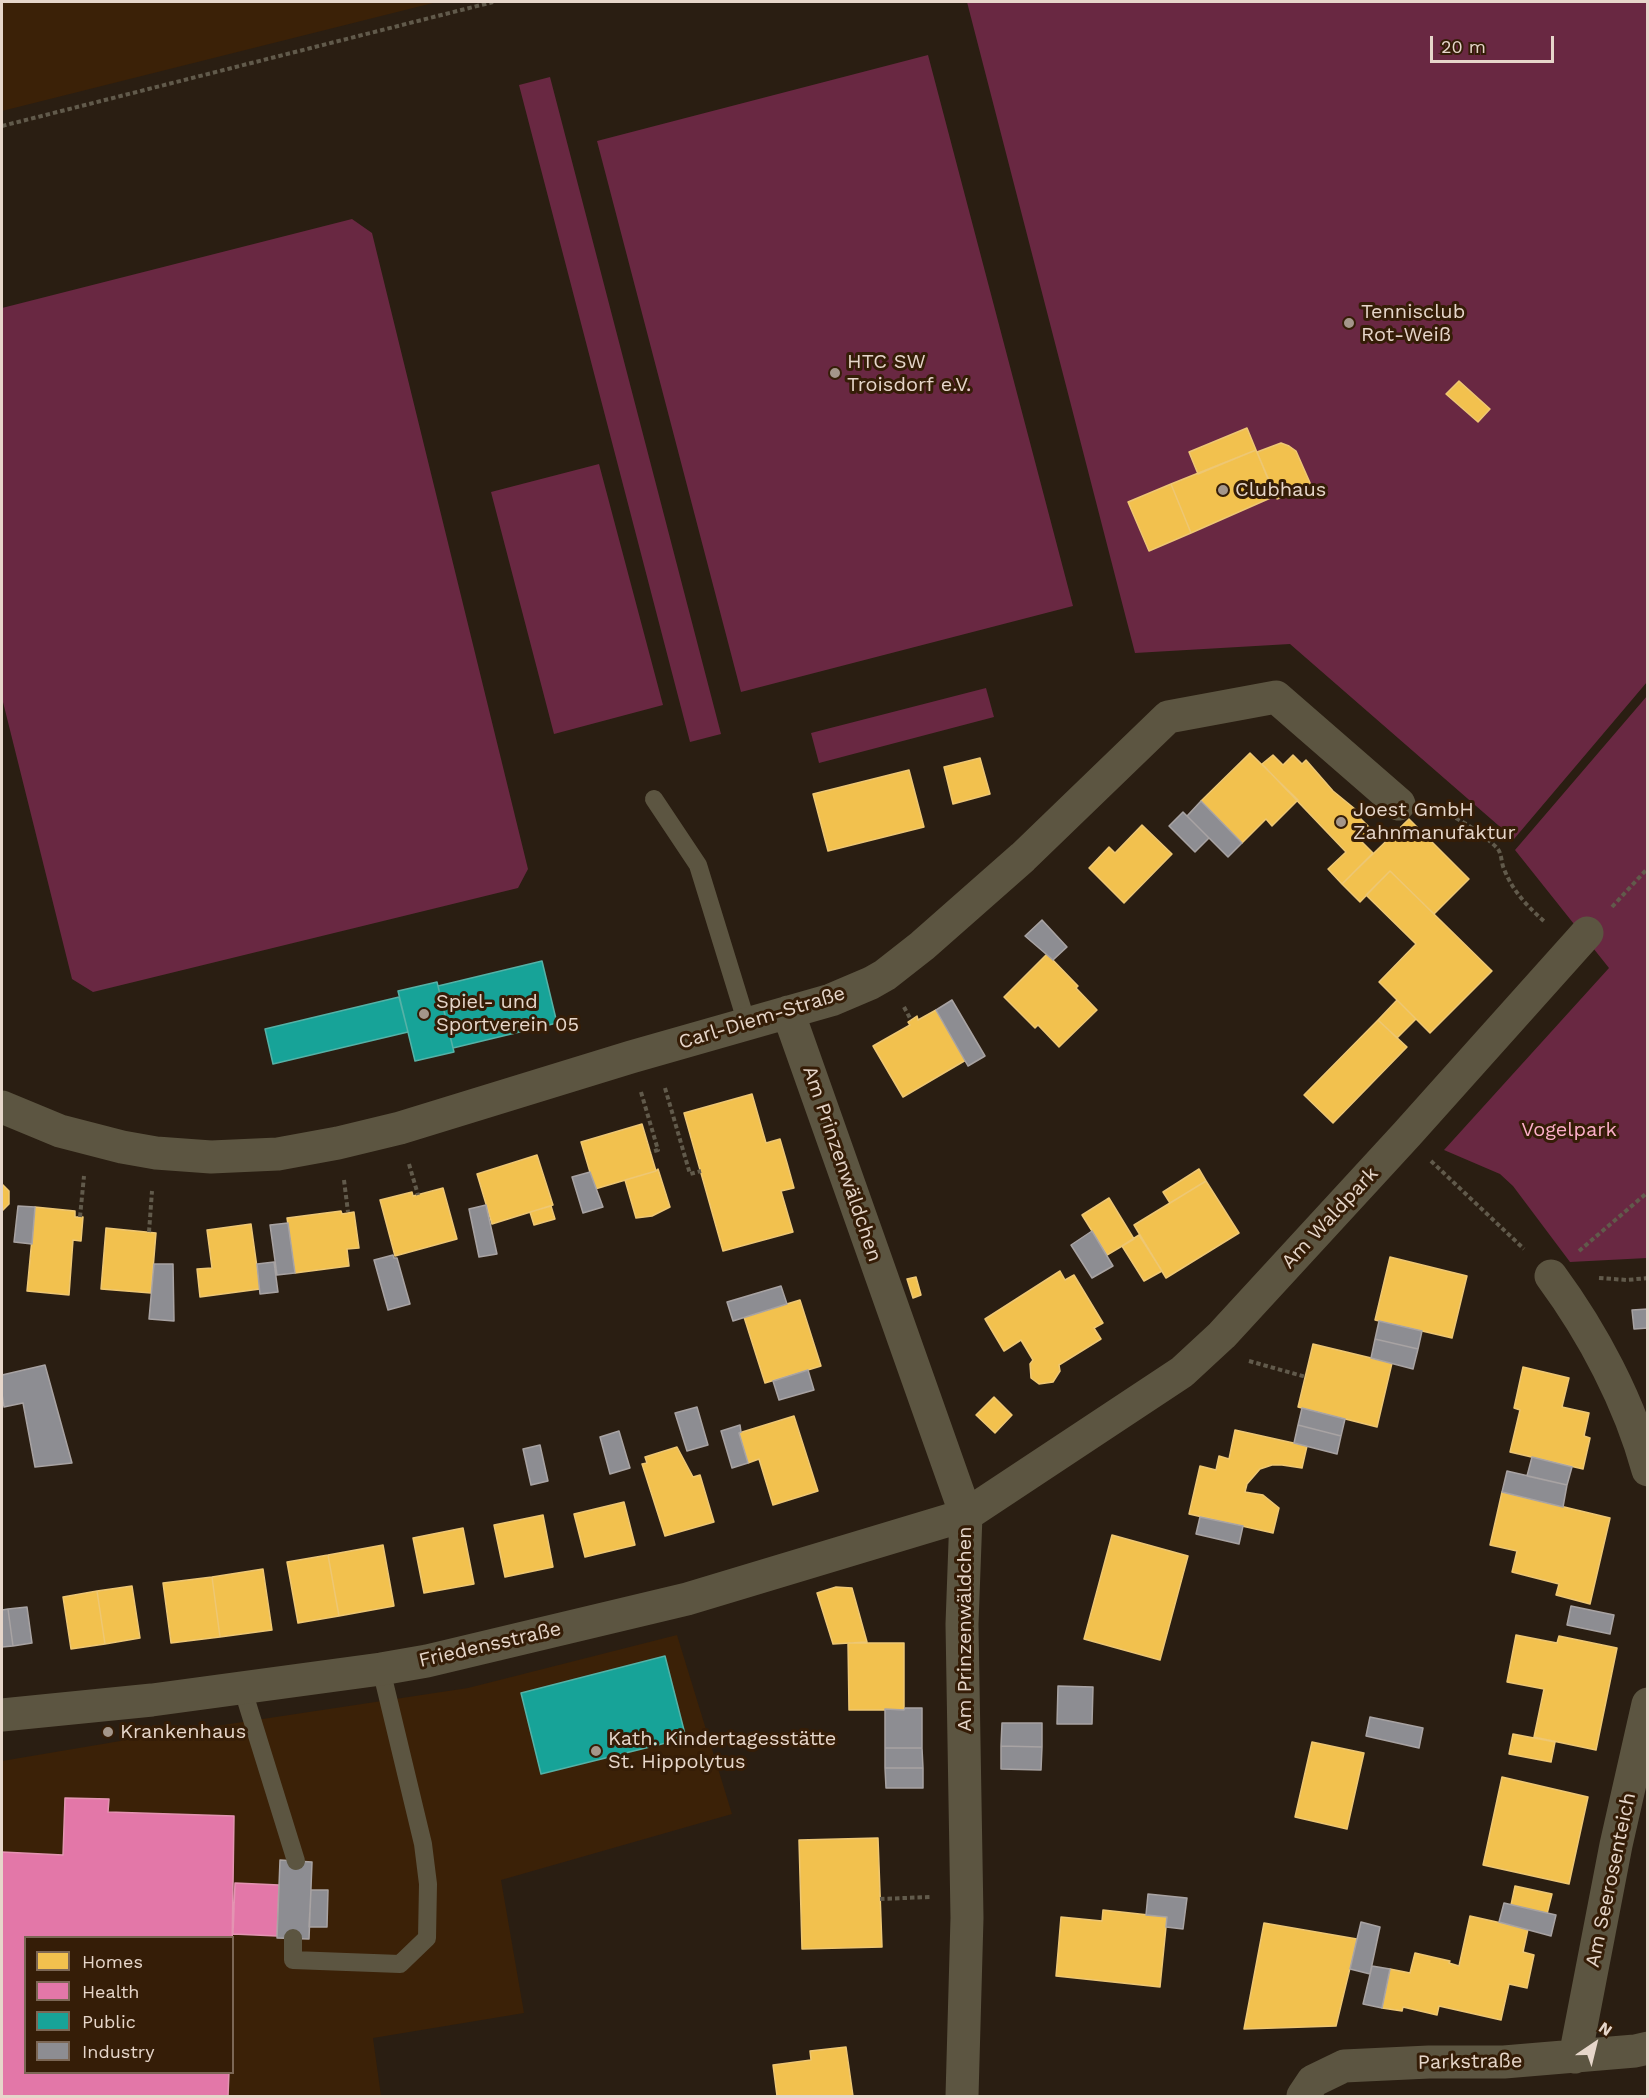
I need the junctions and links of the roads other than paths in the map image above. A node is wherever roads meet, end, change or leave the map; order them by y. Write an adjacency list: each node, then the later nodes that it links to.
1 (654, 799): 5 (lane)
2 (1399, 804): 4 (street, Carl-Diem-Straße)
3 (1580, 940): 9 (street, Am Waldpark)
4 (789, 1012): 5 (street, Carl-Diem-Straße); 9 (street, Am Prinzenwäldchen)
5 (747, 1024): 6 (street, Carl-Diem-Straße)
6 (2, 1107)
7 (1551, 1276): 8 (street)
8 (1647, 1470)
9 (966, 1515): 10 (street, Friedensstraße); 18 (street, Am Prinzenwäldchen)
10 (381, 1669): 11 (street, Friedensstraße); 15 (lane)
11 (242, 1687): 13 (street, Friedensstraße); 14 (lane)
12 (1647, 1704): 17 (street, Am Seerosenteich)
13 (2, 1715)
14 (296, 1861)
15 (293, 1938)
16 (1647, 2048): 17 (street, Parkstraße)
17 (1575, 2057): 19 (street, Parkstraße)
18 (962, 2097)
19 (1303, 2097)

